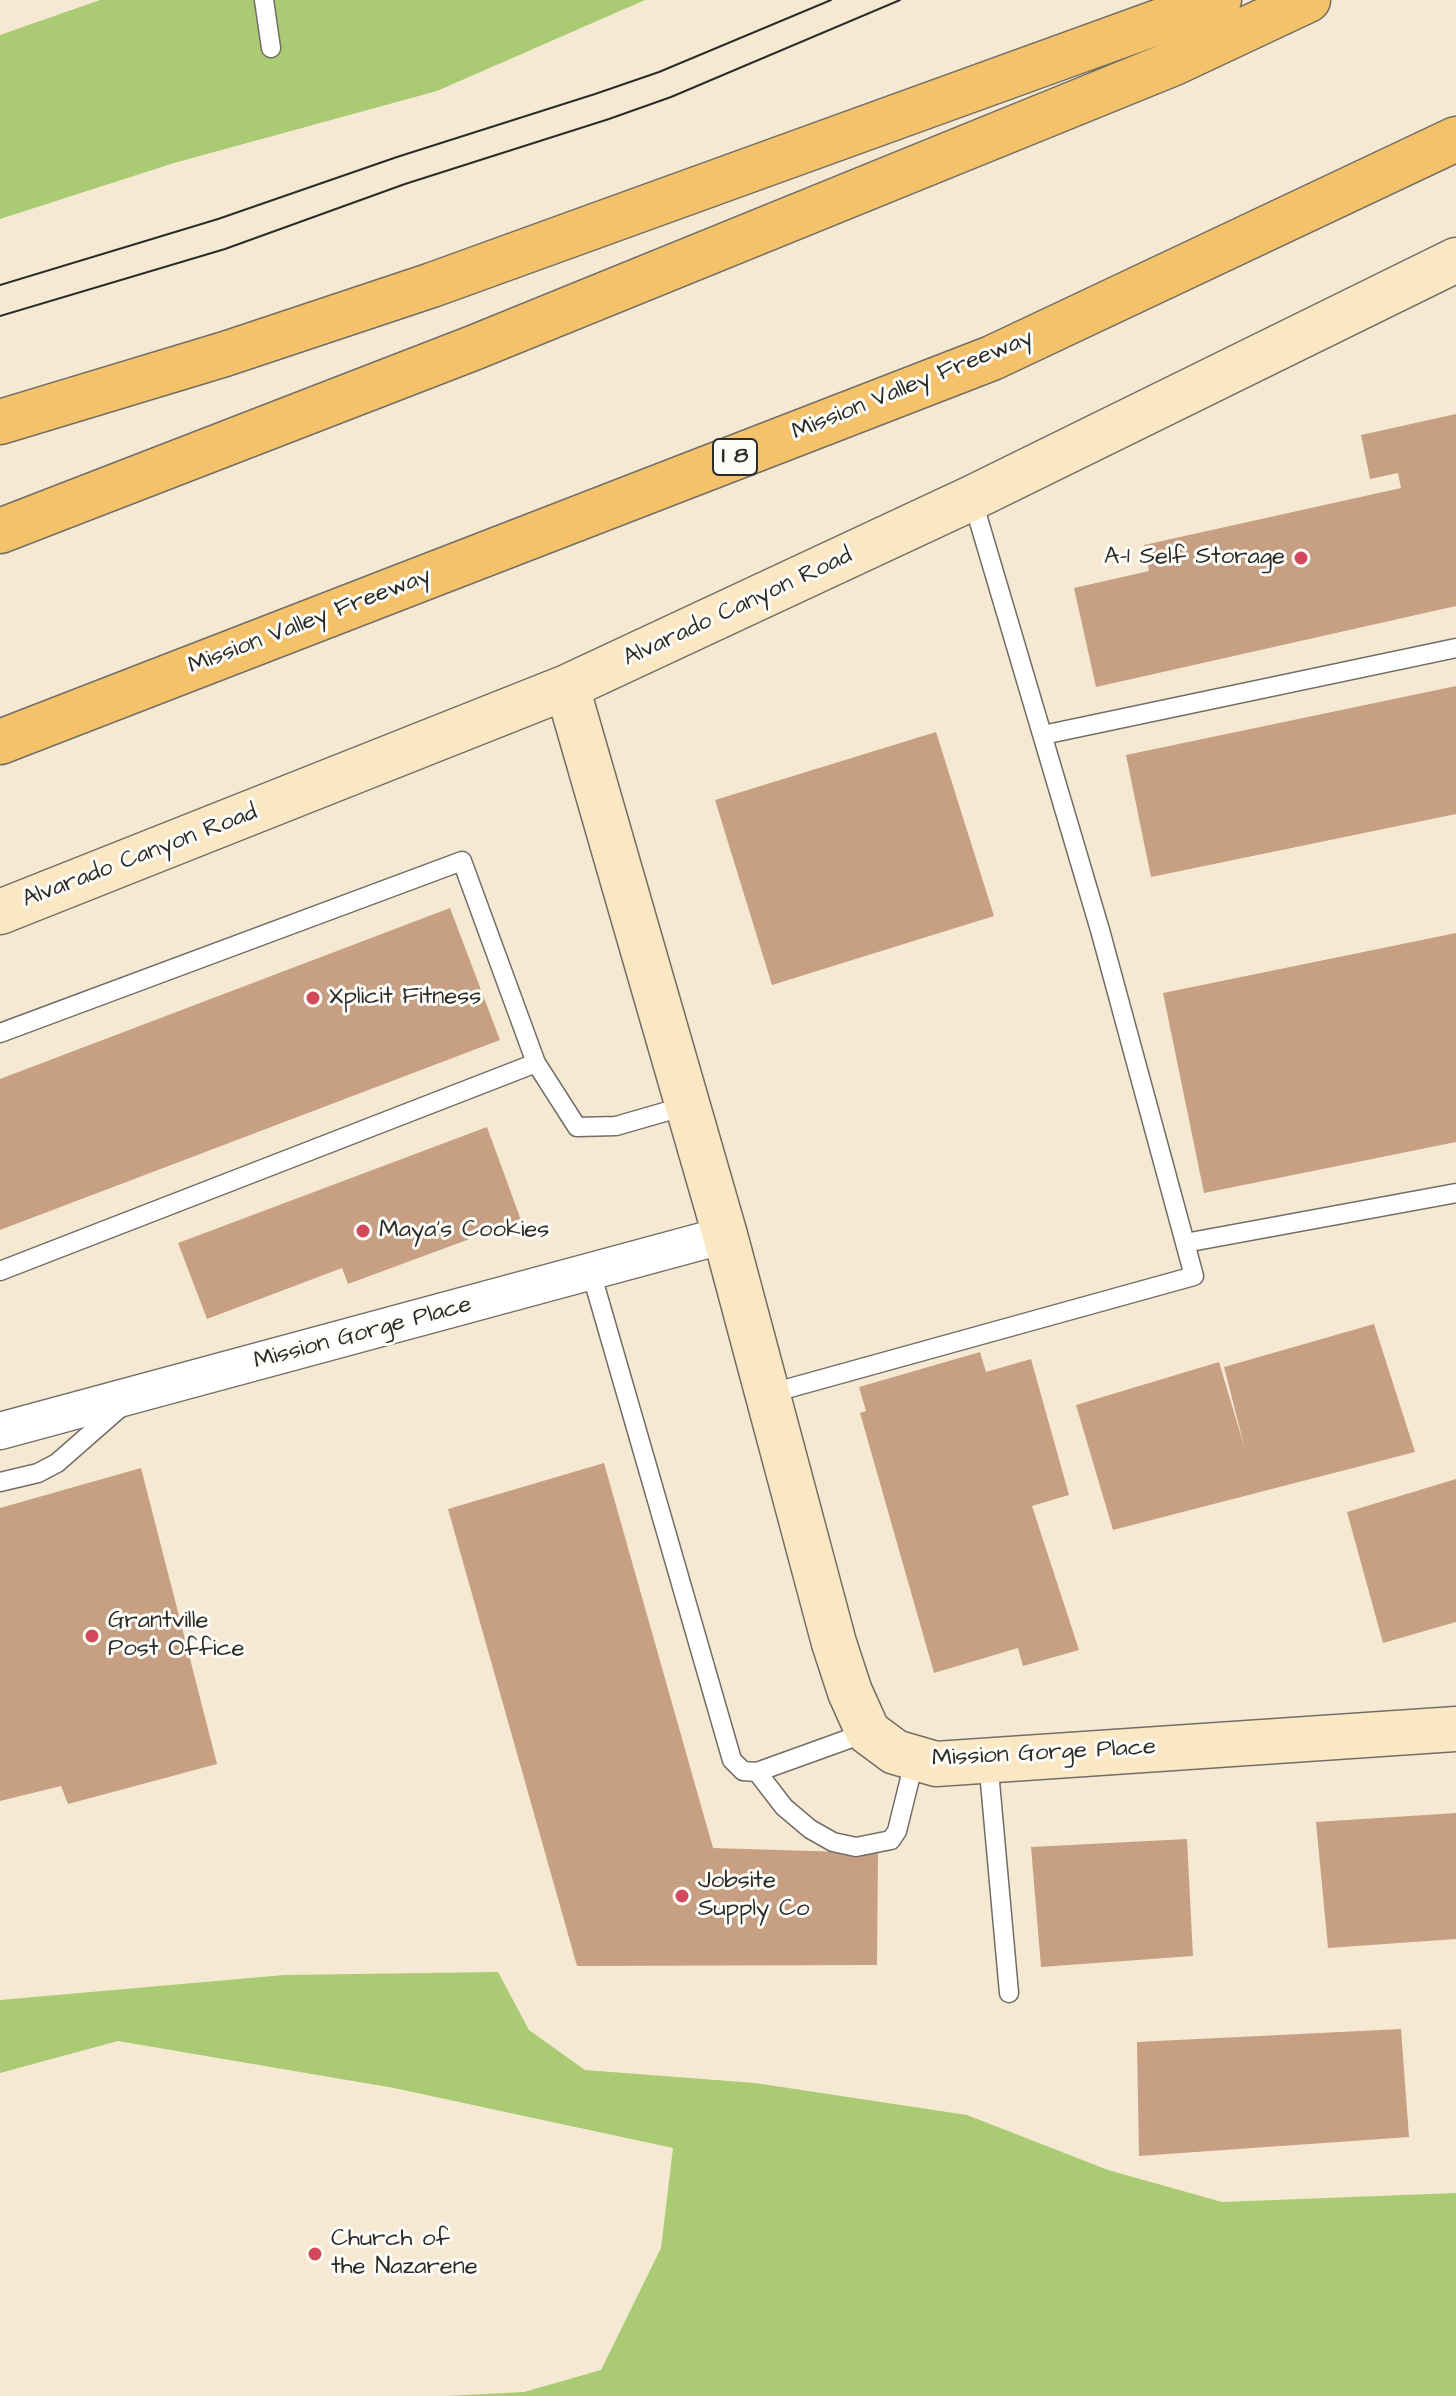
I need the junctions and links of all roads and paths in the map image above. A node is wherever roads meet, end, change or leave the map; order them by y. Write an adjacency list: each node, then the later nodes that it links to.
1 (264, 0): 4 (lane)
2 (1219, 0): 7 (highway)
3 (1308, 0): 9 (highway)
4 (271, 48)
5 (1456, 139): 13 (highway, Mission Valley Freeway / I 8)
6 (1456, 260): 8 (street, Alvarado Canyon Road)
7 (0, 422)
8 (972, 498): 11 (street, Alvarado Canyon Road); 12 (lane)
9 (0, 531)
10 (1456, 648): 12 (lane)
11 (567, 687): 14 (street, Alvarado Canyon Road); 17 (street)
12 (1043, 735): 20 (lane)
13 (0, 742)
14 (0, 912)
15 (0, 1033): 16 (lane)
16 (536, 1063): 17 (lane); 21 (lane)
17 (689, 1105): 19 (street)
18 (1456, 1193): 20 (lane)
19 (725, 1235): 22 (street, Mission Gorge Place); 23 (street)
20 (1185, 1243): 23 (lane)
21 (0, 1271)
22 (591, 1272): 24 (street, Mission Gorge Place); 31 (lane)
23 (768, 1394): 28 (street)
24 (133, 1395): 25 (street, Mission Gorge Place); 26 (lane)
25 (0, 1431)
26 (0, 1482)
27 (1456, 1729): 30 (street, Mission Gorge Place)
28 (868, 1732): 29 (street, Mission Gorge Place); 31 (lane)
29 (915, 1758): 30 (street, Mission Gorge Place); 31 (lane)
30 (988, 1760): 32 (lane)
31 (757, 1772)
32 (1009, 1993)

